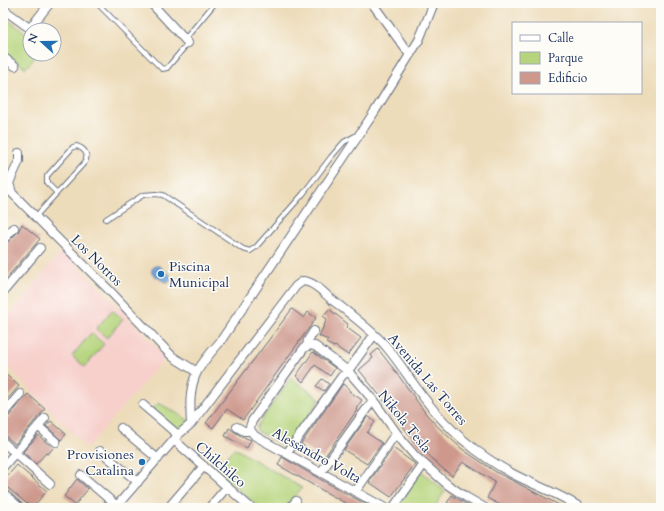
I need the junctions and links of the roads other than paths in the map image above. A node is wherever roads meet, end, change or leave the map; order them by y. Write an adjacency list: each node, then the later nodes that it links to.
1 (50, 3): 8 (street)
2 (97, 3): 10 (lane)
3 (151, 3): 10 (street)
4 (215, 3): 10 (lane)
5 (372, 3): 11 (street)
6 (434, 3): 11 (street)
7 (3, 9): 9 (street)
8 (36, 22)
9 (22, 23)
10 (187, 41)
11 (410, 55): 14 (street)
12 (3, 58): 13 (street)
13 (15, 66)
14 (359, 134): 18 (lane); 27 (street)
15 (19, 153): 17 (street, Los Notros)
16 (57, 193): 16 (lane); 17 (lane)
17 (35, 216): 27 (street, Los Notros)
18 (106, 219)
19 (14, 228): 20 (street)
20 (3, 240)
21 (40, 248): 22 (street)
22 (3, 292)
23 (314, 331): 25 (street)
24 (374, 335): 26 (street); 33 (street, Avenida Las Torres); 66 (street, Avenida Las Torres)
25 (309, 345): 26 (street, Nikola Tesla); 37 (street)
26 (348, 371): 29 (street, Nikola Tesla); 44 (street)
27 (197, 372): 33 (street)
28 (20, 394): 31 (street)
29 (373, 400): 38 (street, Nikola Tesla); 49 (street)
30 (143, 405): 39 (street, Chilchilco)
31 (3, 414)
32 (45, 418): 34 (street)
33 (191, 424): 39 (street)
34 (38, 426): 41 (street); 43 (street)
35 (236, 427): 37 (street, Alessandro Volta)
36 (121, 428): 45 (street)
37 (251, 431): 44 (street, Alessandro Volta)
38 (396, 433): 46 (street, Nikola Tesla); 54 (street)
39 (176, 438): 45 (street); 47 (street, Chilchilco)
40 (3, 442): 43 (street)
41 (56, 442)
42 (100, 451): 51 (street)
43 (15, 453): 48 (street); 52 (street)
44 (287, 453): 49 (street, Alessandro Volta)
45 (158, 459): 51 (street)
46 (424, 464): 64 (street); 65 (street, Nikola Tesla)
47 (204, 466): 53 (street, Chilchilco); 58 (street)
48 (3, 467)
49 (321, 472): 54 (street, Alessandro Volta)
50 (81, 475): 57 (street)
51 (138, 482): 57 (street)
52 (50, 484)
53 (227, 487): 60 (street); 61 (street, Chilchilco)
54 (356, 492): 63 (street, Alessandro Volta)
55 (3, 494): 59 (street)
56 (296, 501): 62 (street)
57 (116, 507)
58 (169, 507)
59 (20, 508)
60 (209, 508)
61 (251, 508)
62 (290, 508)
63 (385, 508)
64 (392, 508)
65 (485, 508)
66 (581, 508)

